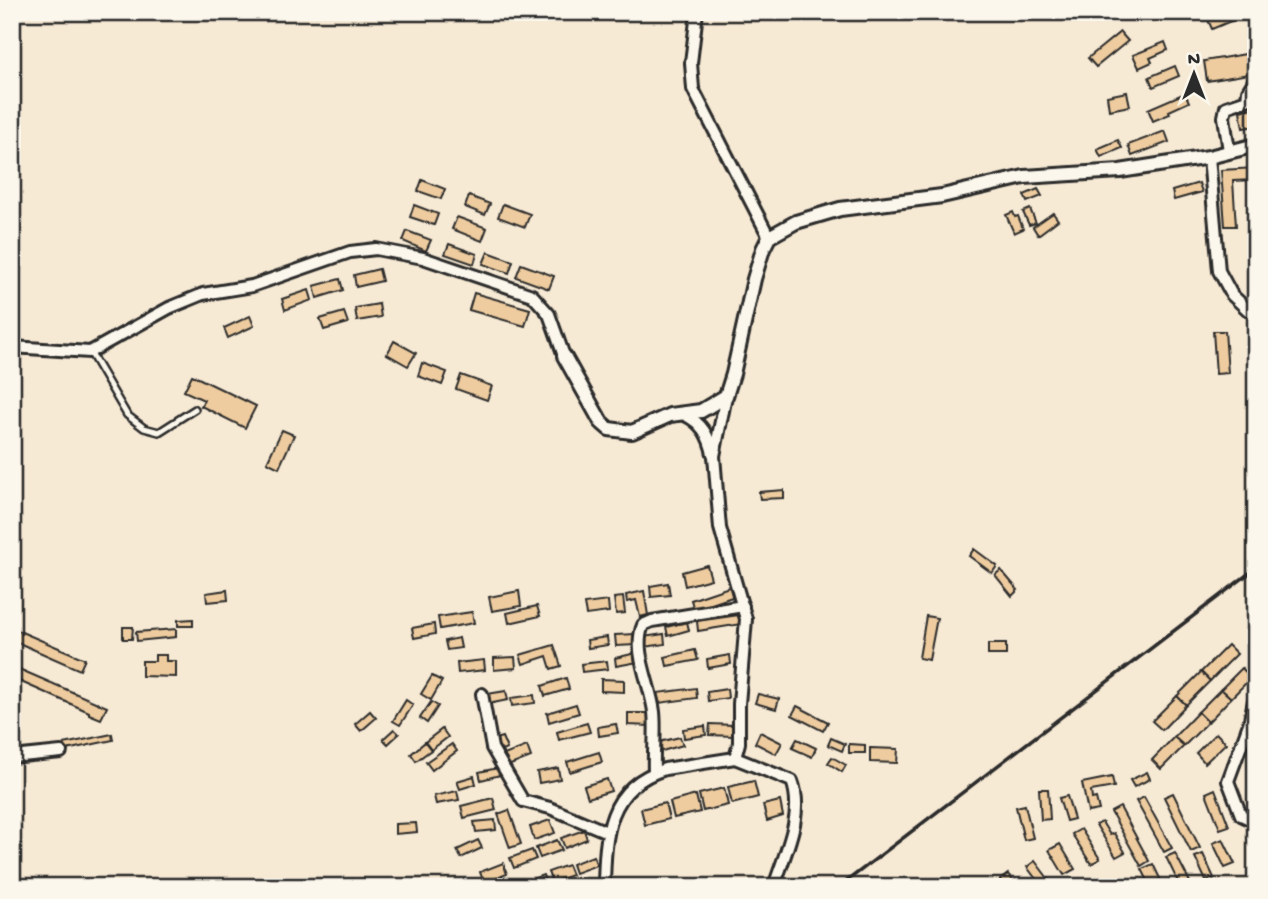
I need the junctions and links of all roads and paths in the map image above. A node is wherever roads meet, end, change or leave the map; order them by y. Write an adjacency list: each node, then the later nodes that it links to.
1 (697, 12): 6 (street)
2 (1256, 78): 4 (street)
3 (1256, 145): 4 (street)
4 (1229, 150): 5 (street)
5 (1209, 157): 6 (street); 7 (street)
6 (769, 237): 11 (street)
7 (1248, 310)
8 (12, 347): 9 (street)
9 (90, 352): 10 (street); 12 (lane)
10 (564, 356): 13 (street)
11 (726, 396): 13 (street); 14 (street)
12 (195, 408)
13 (685, 415): 14 (street)
14 (714, 456): 15 (street)
15 (743, 606): 20 (street); 21 (street)
16 (482, 694): 23 (street)
17 (1254, 701): 22 (street)
18 (61, 752): 19 (street)
19 (12, 757)
20 (735, 758): 21 (street); 25 (street)
21 (654, 772): 23 (street)
22 (1256, 822)
23 (607, 832): 24 (street)
24 (601, 885)
25 (774, 887)

